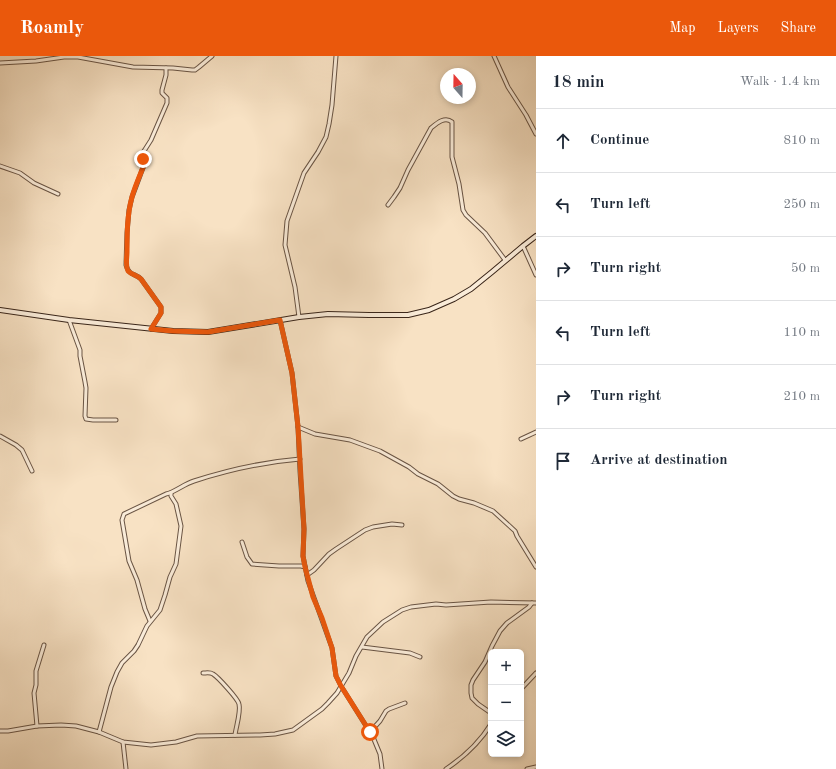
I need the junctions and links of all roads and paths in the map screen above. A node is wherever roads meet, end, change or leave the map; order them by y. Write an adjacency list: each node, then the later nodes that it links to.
1 (212, 56): 5 (street)
2 (336, 56): 15 (street)
3 (494, 56): 6 (street)
4 (0, 63): 5 (street)
5 (166, 68): 18 (street)
6 (536, 134)
7 (0, 166): 8 (street)
8 (58, 194)
9 (388, 205): 12 (street)
10 (536, 236): 11 (street)
11 (523, 246): 12 (street); 13 (street)
12 (505, 260): 15 (street)
13 (536, 275)
14 (0, 310): 16 (street)
15 (299, 317): 17 (street)
16 (69, 320): 18 (street); 19 (street)
17 (280, 320): 18 (street); 20 (street)
18 (151, 329)
19 (116, 420)
20 (298, 427): 24 (street); 29 (street)
21 (536, 432): 23 (street)
22 (0, 436): 25 (street)
23 (521, 439)
24 (300, 459): 26 (street); 30 (street)
25 (32, 471)
26 (171, 493): 34 (street); 34 (street)
27 (402, 526): 31 (street)
28 (242, 542): 30 (street)
29 (536, 566)
30 (305, 567): 31 (street)
31 (307, 575): 40 (street)
32 (532, 603): 33 (street); 36 (street); 43 (street)
33 (536, 603)
34 (150, 621): 47 (street)
35 (44, 646): 44 (street)
36 (362, 647): 37 (street); 40 (street)
37 (420, 657)
38 (536, 672): 41 (street)
39 (203, 673): 49 (street)
40 (341, 686): 48 (street); 49 (street)
41 (524, 686)
42 (405, 703): 48 (street)
43 (488, 712)
44 (37, 726): 46 (street); 47 (street)
45 (488, 728): 54 (street)
46 (0, 731)
47 (99, 732): 50 (street)
48 (370, 732): 53 (street)
49 (235, 735): 50 (street)
50 (123, 742): 52 (street)
51 (536, 768): 55 (street)
52 (126, 769)
53 (382, 769)
54 (446, 769)
55 (527, 769)

